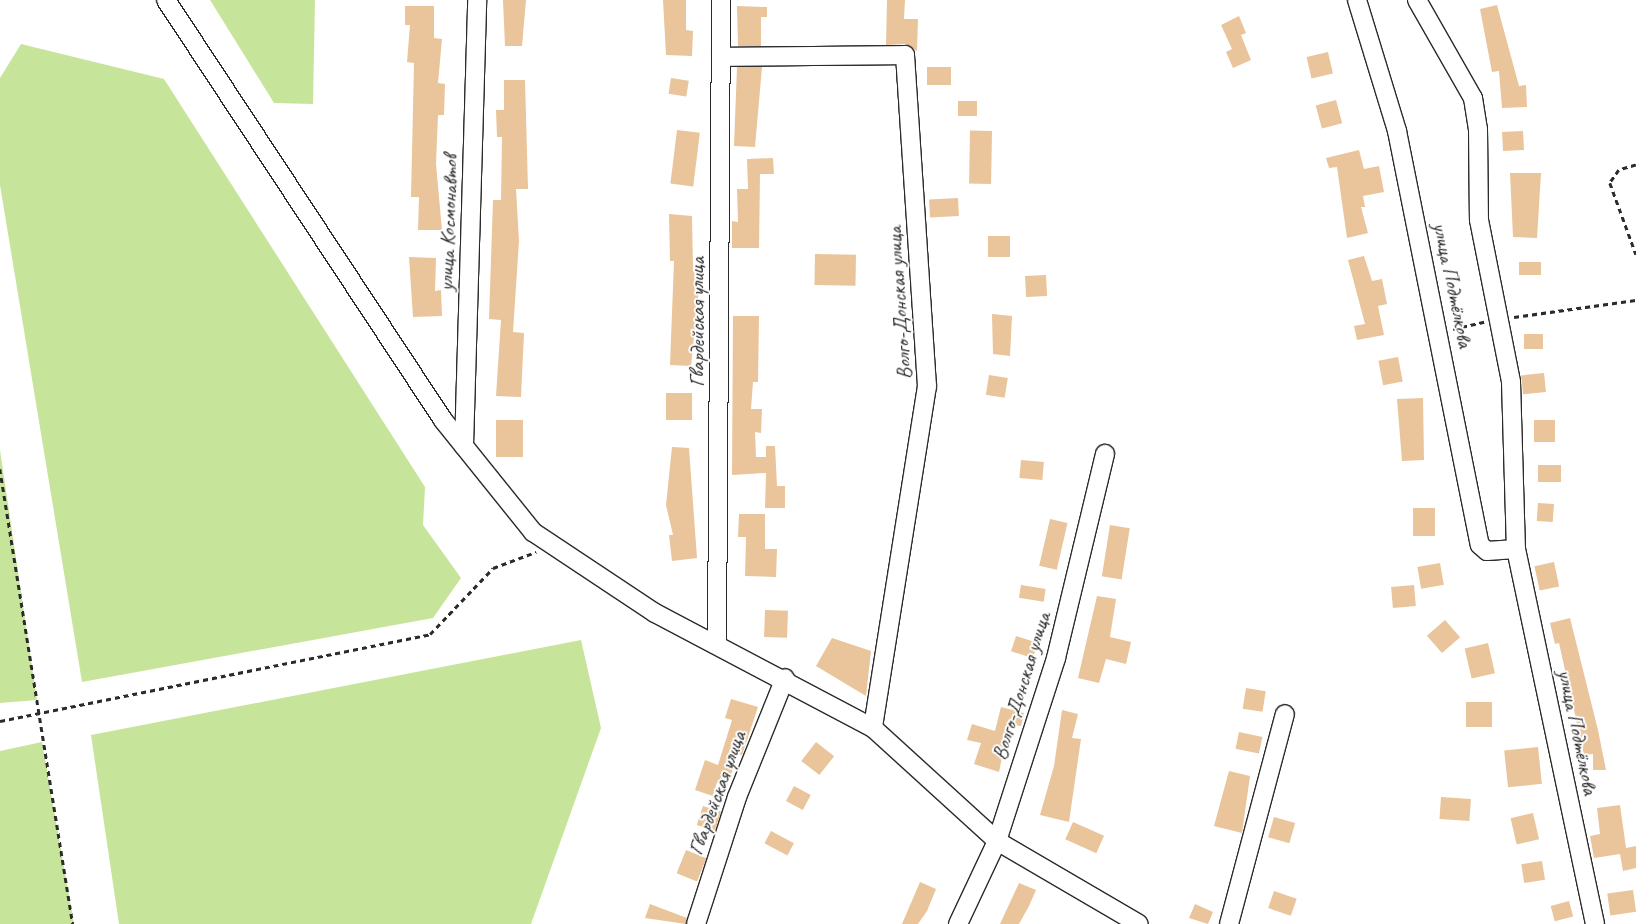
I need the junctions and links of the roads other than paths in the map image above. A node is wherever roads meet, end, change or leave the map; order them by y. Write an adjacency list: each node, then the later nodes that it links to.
1 (166, 0): 7 (street)
2 (476, 0): 7 (street, улица Космонавтов)
3 (721, 0): 6 (street, Гвардейская улица)
4 (1357, 0): 9 (street, улица Подтёлкова)
5 (1417, 0): 9 (street, улица Подтёлкова)
6 (721, 57): 10 (street, Гвардейская улица); 13 (street, Волго-Донская улица)
7 (464, 446): 10 (street)
8 (1105, 454): 14 (street, Волго-Донская улица)
9 (1516, 549): 19 (street, улица Подтёлкова)
10 (717, 644): 11 (street)
11 (785, 678): 13 (street); 15 (street, Гвардейская улица)
12 (1285, 714): 18 (street)
13 (873, 728): 14 (street)
14 (997, 841): 16 (street, Волго-Донская улица); 17 (street)
15 (696, 924)
16 (958, 924)
17 (1139, 924)
18 (1229, 924)
19 (1595, 924)

